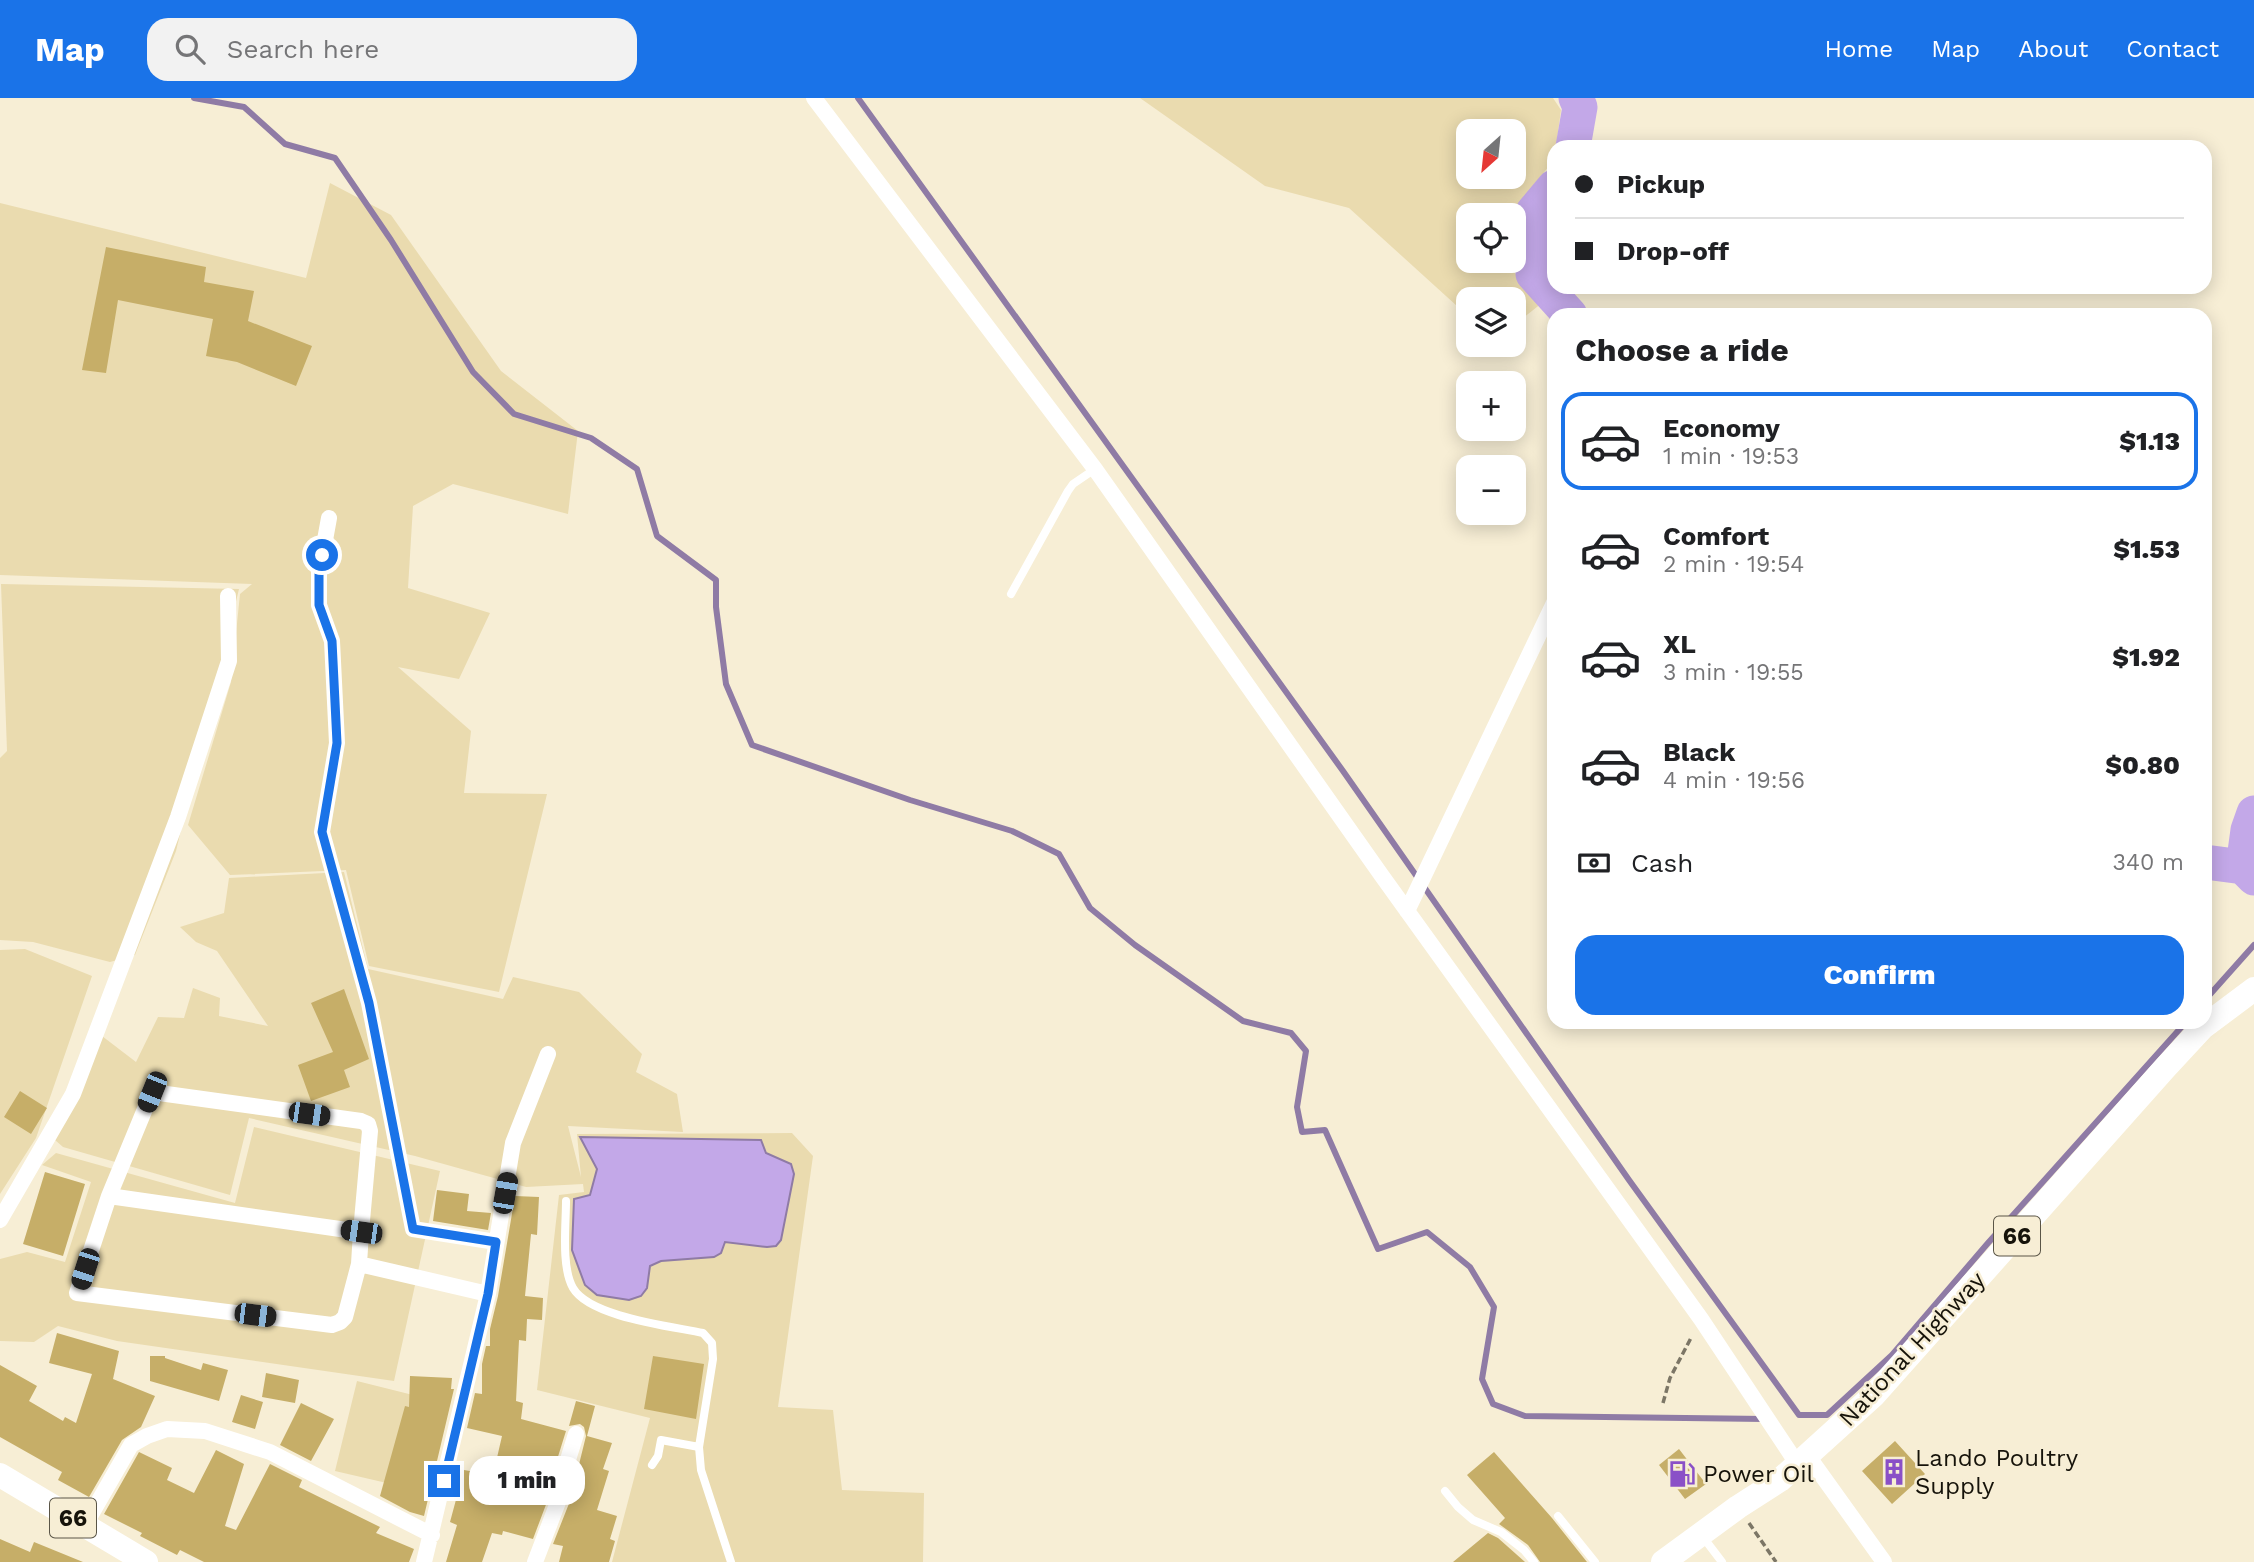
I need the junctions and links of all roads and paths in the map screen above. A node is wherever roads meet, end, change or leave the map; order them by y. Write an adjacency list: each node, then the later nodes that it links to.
1 (814, 98): 2 (street)
2 (1095, 469): 4 (lane); 7 (street)
3 (329, 518): 16 (street)
4 (1011, 594)
5 (228, 596): 14 (street)
6 (1547, 618): 7 (street)
7 (1407, 911): 19 (street)
8 (2250, 997): 9 (main road, National Highway / 66)
9 (2212, 1022)
10 (2201, 1029): 23 (main road, National Highway / 66)
11 (548, 1054): 16 (street)
12 (109, 1196): 15 (street); 15 (street); 17 (street)
13 (566, 1202): 22 (lane)
14 (0, 1220)
15 (361, 1232): 17 (street)
16 (496, 1242): 18 (street)
17 (359, 1264): 18 (street)
18 (488, 1294): 31 (street)
19 (1701, 1319): 20 (path); 23 (street)
20 (1663, 1403)
21 (576, 1434): 34 (street)
22 (699, 1447): 24 (lane); 35 (lane)
23 (1803, 1460): 27 (main road, National Highway / 66); 41 (street)
24 (652, 1465)
25 (0, 1475): 29 (main road, 66)
26 (1445, 1491): 36 (lane)
27 (1738, 1507): 30 (main road, National Highway / 66); 40 (path)
28 (1558, 1516): 37 (lane)
29 (85, 1525): 31 (street); 32 (main road, 66)
30 (1701, 1534): 38 (main road, National Highway / 66); 39 (lane)
31 (432, 1535): 33 (street)
32 (146, 1562)
33 (425, 1562)
34 (535, 1562)
35 (731, 1562)
36 (1534, 1562)
37 (1595, 1562)
38 (1663, 1562)
39 (1722, 1562)
40 (1776, 1562)
41 (1884, 1562)

